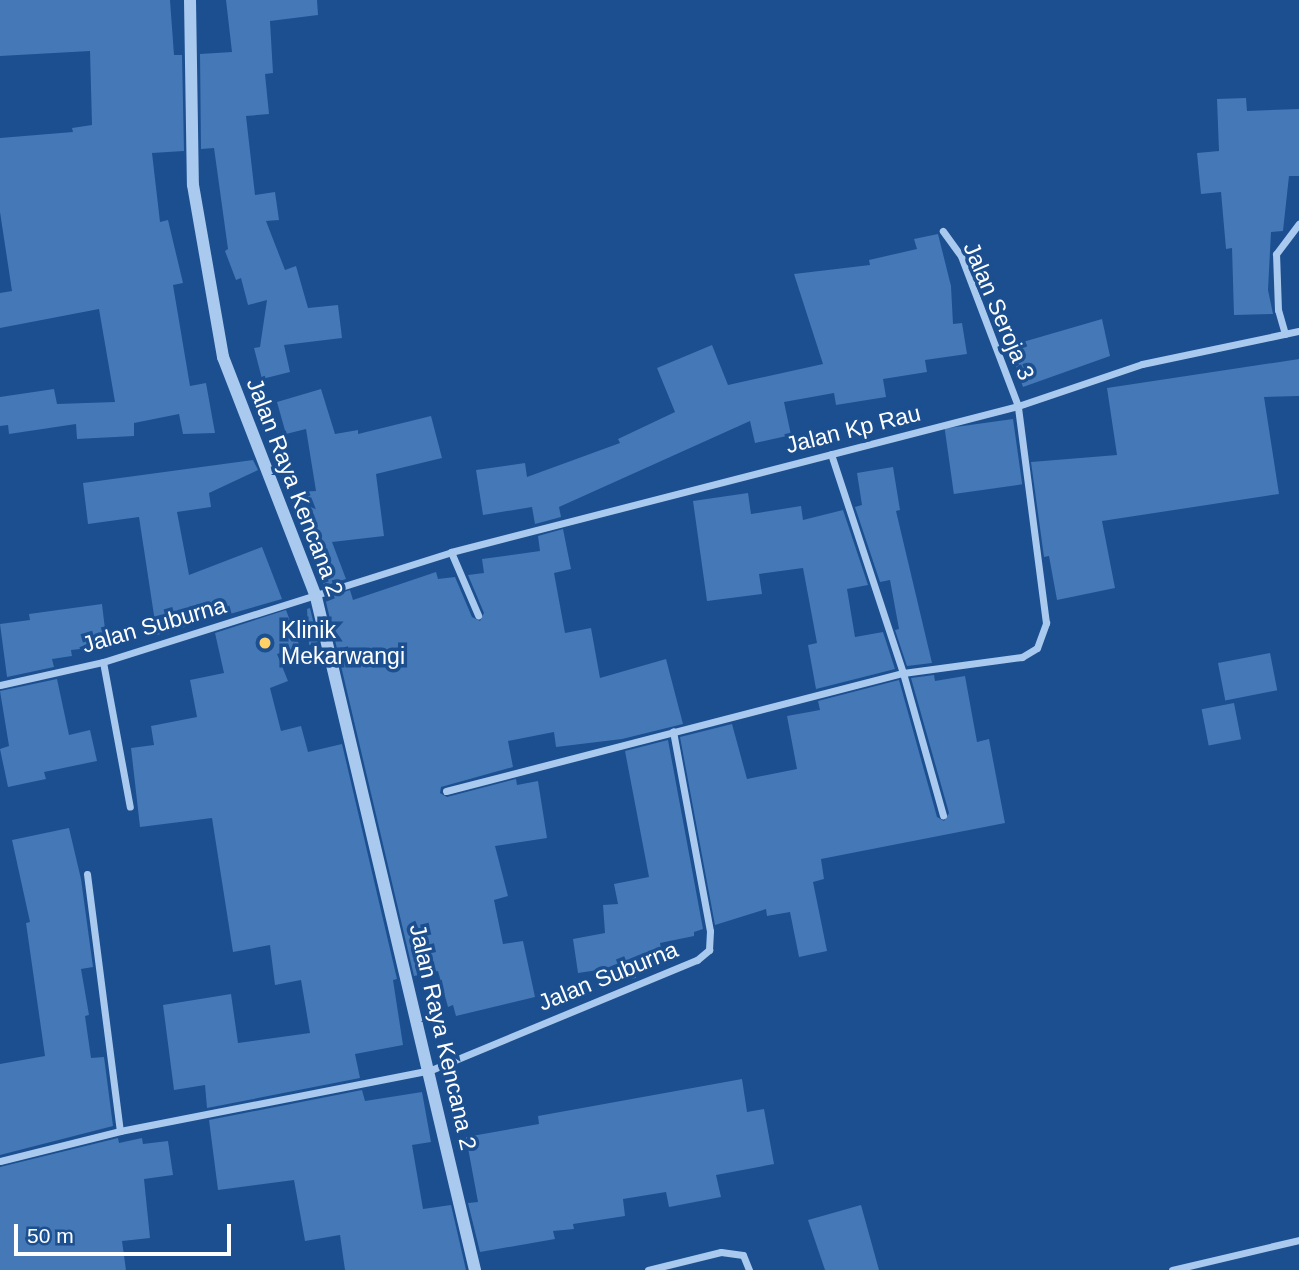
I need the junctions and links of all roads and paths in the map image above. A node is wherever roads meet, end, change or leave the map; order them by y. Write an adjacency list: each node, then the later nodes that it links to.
1 (190, 0): 9 (street, Jalan Raya Kencana 2)
2 (1299, 224): 5 (street)
3 (943, 232): 6 (street, Jalan Seroja 3)
4 (1299, 331): 5 (street, Jalan Kp Rau)
5 (1285, 334): 6 (street, Jalan Kp Rau)
6 (1018, 406): 7 (street, Jalan Kp Rau); 12 (street, Jalan Seroja 3)
7 (831, 454): 8 (street, Jalan Kp Rau); 12 (street)
8 (451, 552): 9 (street, Jalan Kp Rau); 10 (street)
9 (316, 597): 11 (street, Jalan Suburna); 19 (street, Jalan Raya Kencana 2)
10 (478, 615)
11 (103, 662): 13 (street, Jalan Suburna); 16 (street)
12 (903, 673): 14 (street, Jalan Seroja 3); 17 (street)
13 (0, 685)
14 (673, 731): 15 (street, Jalan Seroja 3); 19 (street, Jalan Suburna)
15 (446, 791)
16 (130, 807)
17 (943, 815)
18 (88, 874): 20 (street)
19 (431, 1070): 20 (street); 23 (street, Jalan Raya Kencana 2)
20 (120, 1132): 21 (street)
21 (0, 1161)
22 (1299, 1240): 26 (street)
23 (475, 1270)
24 (648, 1270): 25 (street)
25 (749, 1270)
26 (1171, 1270)

